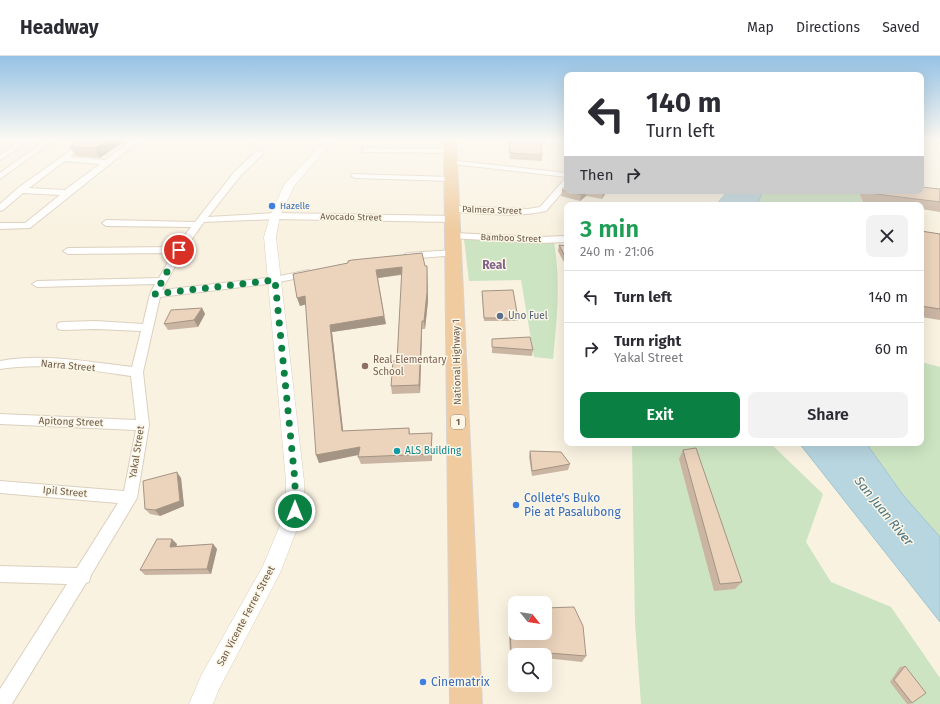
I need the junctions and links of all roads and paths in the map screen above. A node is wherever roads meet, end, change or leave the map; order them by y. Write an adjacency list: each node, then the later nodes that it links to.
1 (9, 170): 11 (street)
2 (48, 170): 13 (street)
3 (95, 170): 14 (street)
4 (241, 170): 17 (street, Yakal Street)
5 (302, 170): 16 (street, San Vicente Ferrer Street)
6 (386, 170): 10 (street)
7 (452, 170): 20 (highway, National Highway 1 / 1)
8 (535, 170): 9 (street)
9 (564, 175)
10 (355, 176)
11 (0, 177)
12 (564, 185): 20 (street, Palmera Street)
13 (21, 190): 14 (street); 15 (street)
14 (67, 192): 19 (street)
15 (0, 208)
16 (275, 216): 17 (street, Avocado Street); 20 (street, Avocado Street); 26 (street, San Vicente Ferrer Street)
17 (199, 222): 18 (street, Avocado Street); 22 (street, Yakal Street)
18 (106, 223)
19 (0, 226)
20 (454, 229): 21 (street, Bamboo Street); 24 (street); 42 (highway, National Highway 1 / 1)
21 (564, 238)
22 (179, 250): 23 (street); 27 (street, Yakal Street)
23 (68, 251)
24 (400, 256)
25 (319, 271): 26 (street)
26 (275, 280): 29 (street); 41 (street, San Vicente Ferrer Street)
27 (162, 281): 28 (street); 29 (street, Yakal Street)
28 (37, 284)
29 (155, 294): 31 (street, Yakal Street)
30 (62, 326): 31 (street)
31 (147, 328): 33 (street, Yakal Street)
32 (0, 365): 33 (street, Narra Street)
33 (137, 372): 35 (street, Yakal Street)
34 (0, 419): 35 (street, Apitong Street)
35 (143, 425): 37 (street, Yakal Street)
36 (0, 487): 37 (street, Ipil Street)
37 (130, 498): 39 (street, Yakal Street)
38 (0, 574): 39 (street)
39 (83, 576): 40 (street, Yakal Street)
40 (1, 704)
41 (201, 704)
42 (466, 704)

